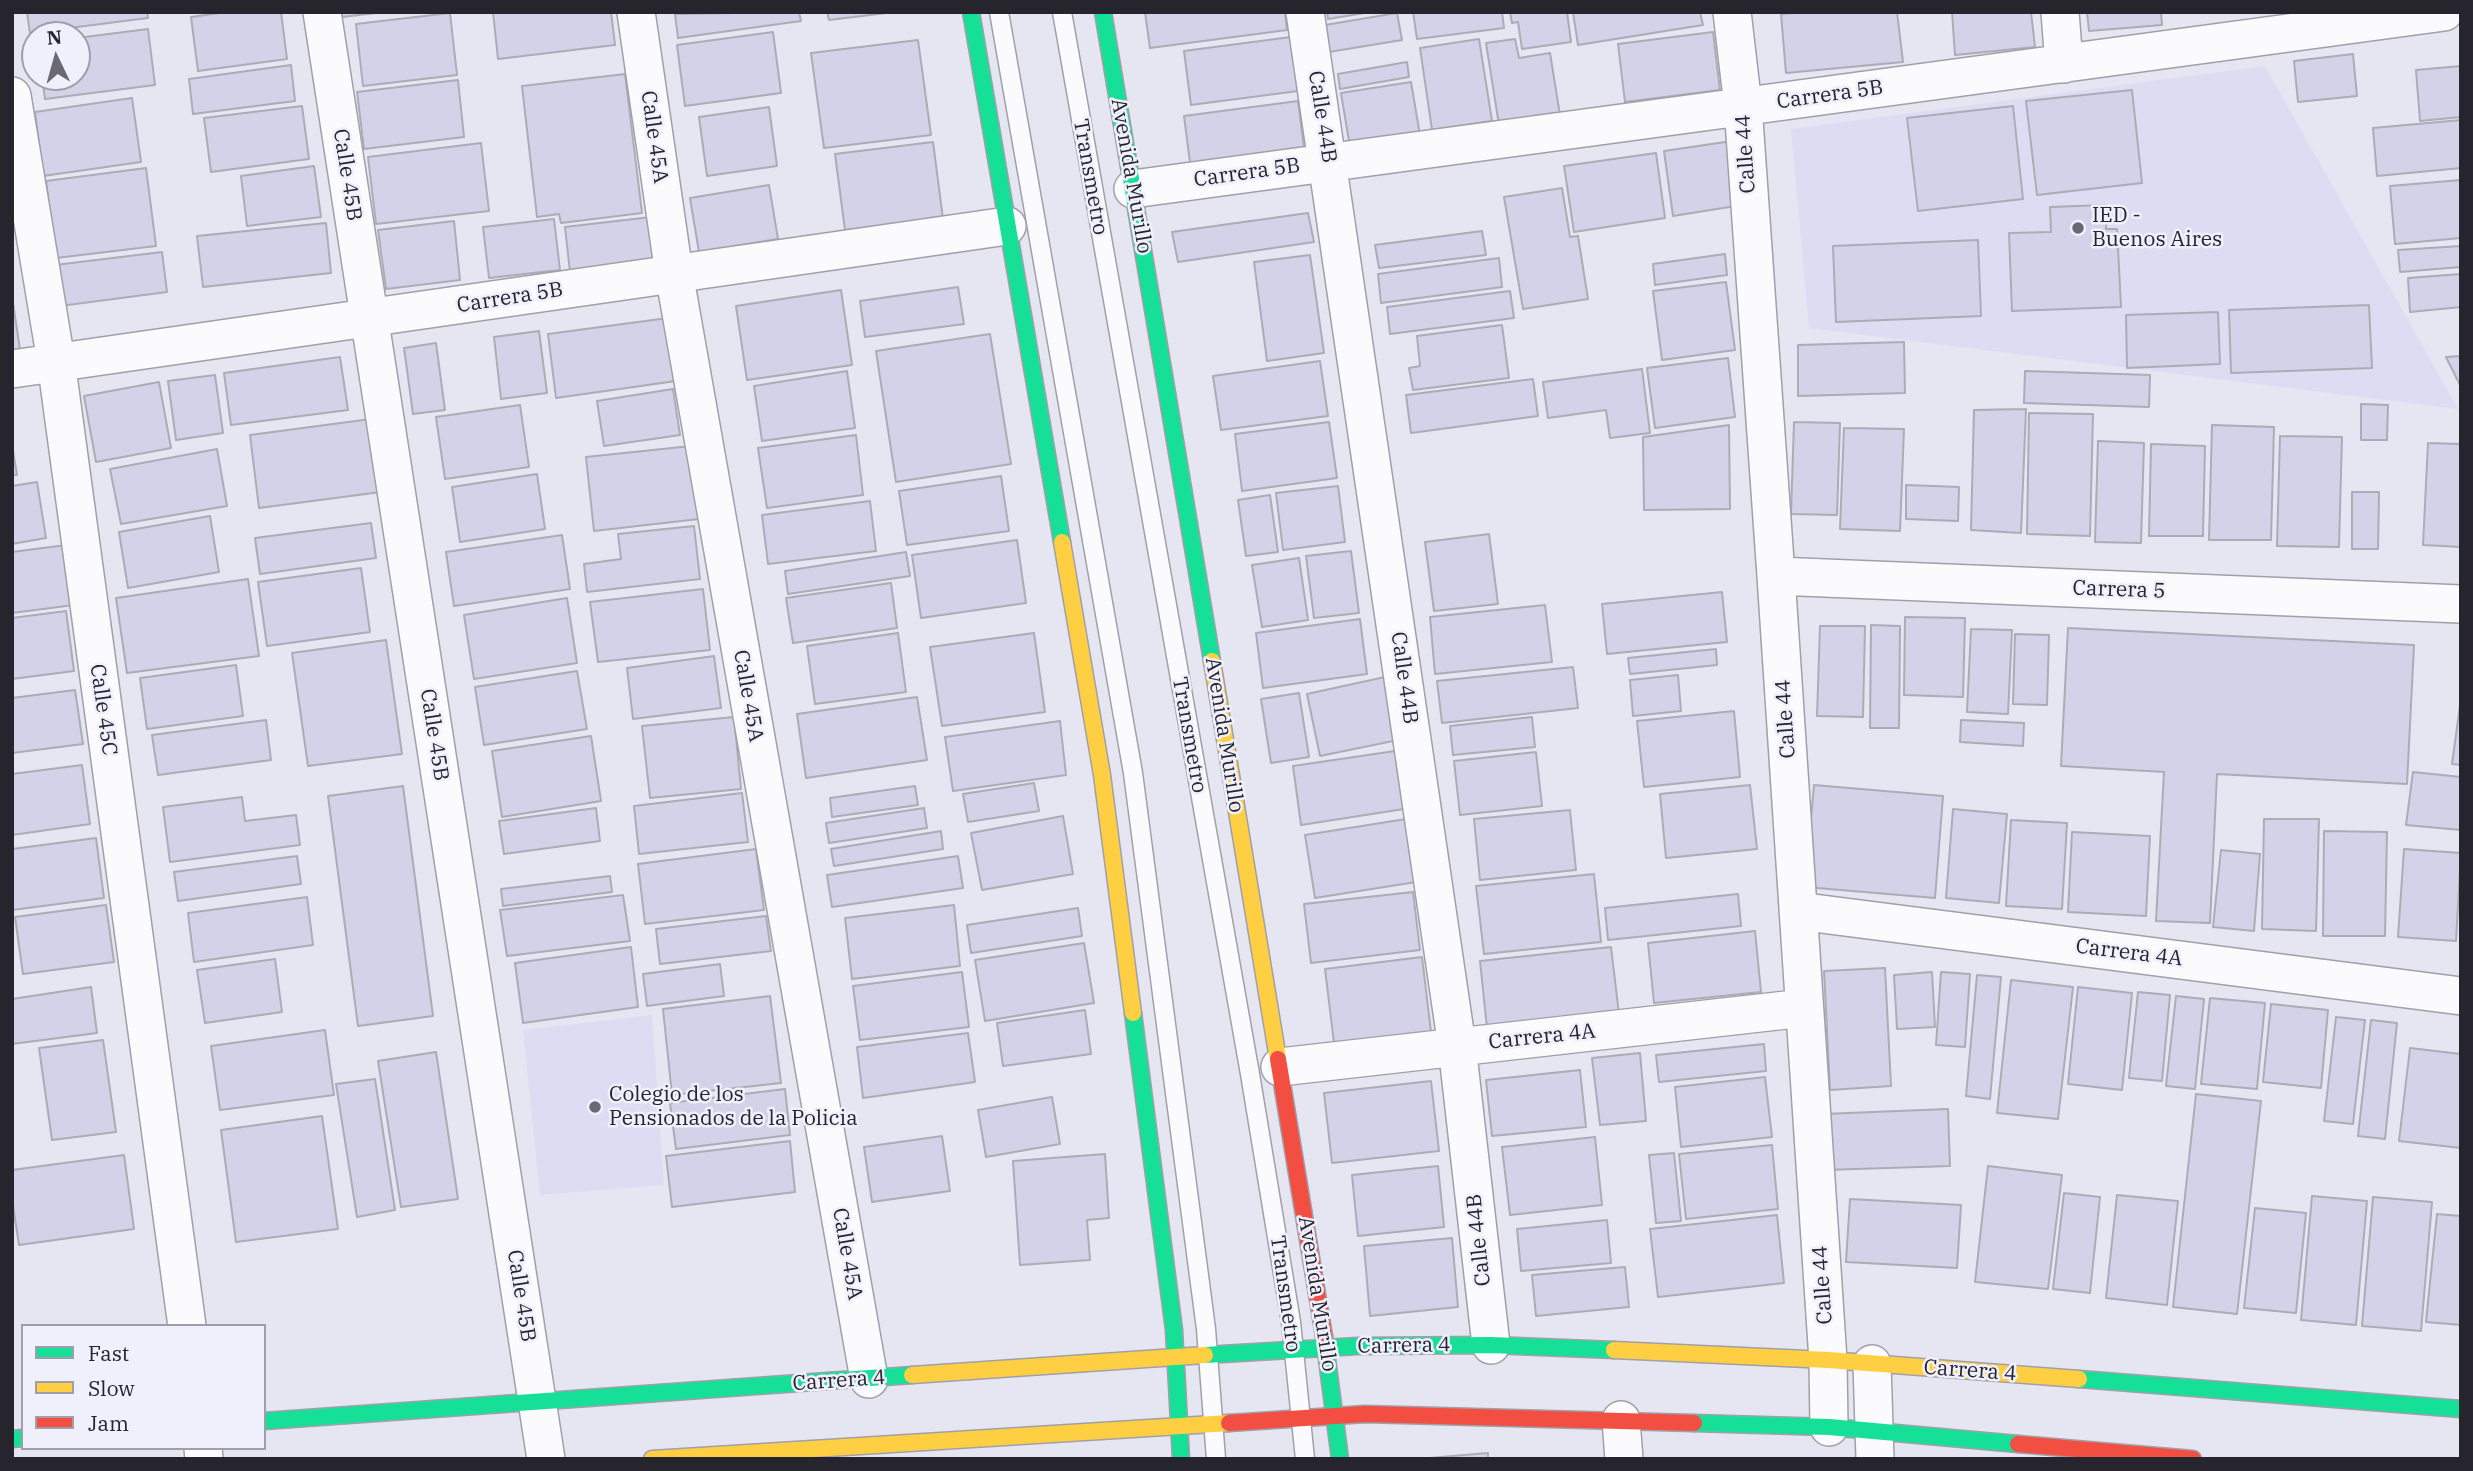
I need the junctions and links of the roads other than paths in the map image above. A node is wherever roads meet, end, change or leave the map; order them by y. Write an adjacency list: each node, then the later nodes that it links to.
1 (322, 12): 18 (street, Calle 45B)
2 (636, 12): 17 (street, Calle 45A)
3 (971, 12): 16 (street)
4 (999, 12): 32 (lane)
5 (1062, 12): 31 (lane, Transmetro)
6 (1103, 12): 15 (street, Avenida Murillo)
7 (1306, 12): 14 (street, Calle 44B)
8 (1732, 12): 13 (street, Calle 44)
9 (2060, 12): 11 (street)
10 (2444, 12): 11 (street, Carrera 5B)
11 (2064, 64): 13 (street, Carrera 5B)
12 (12, 96): 19 (street, Calle 45C)
13 (1743, 106): 14 (street, Carrera 5B); 21 (street, Calle 44)
14 (1329, 162): 15 (street, Carrera 5B); 26 (street, Calle 44B)
15 (1133, 188): 27 (street, Avenida Murillo)
16 (1007, 226): 17 (street, Carrera 5B); 33 (street)
17 (674, 273): 18 (street, Carrera 5B); 36 (street, Calle 45A)
18 (369, 319): 19 (street, Carrera 5B); 37 (street, Calle 45B)
19 (56, 361): 20 (street, Carrera 5B); 28 (street, Calle 45C)
20 (12, 369)
21 (1776, 576): 22 (street, Carrera 5); 23 (street, Calle 44)
22 (2461, 604)
23 (1798, 911): 24 (street, Carrera 4A); 25 (street, Calle 44)
24 (2461, 996)
25 (1804, 1008): 26 (street, Carrera 4A); 34 (street, Calle 44)
26 (1457, 1046): 27 (street, Carrera 4A); 29 (street, Calle 44B)
27 (1280, 1066): 30 (street, Avenida Murillo)
28 (187, 1324)
29 (1491, 1345): 30 (street, Carrera 4); 34 (street, Carrera 4)
30 (1326, 1348): 31 (street, Carrera 4); 39 (street, Avenida Murillo)
31 (1294, 1350): 32 (street, Carrera 4); 40 (lane, Transmetro)
32 (1209, 1356): 33 (street, Carrera 4); 43 (lane)
33 (1175, 1357): 36 (street, Carrera 4); 44 (street)
34 (1828, 1360): 35 (street, Carrera 4); 45 (street, Calle 44)
35 (1872, 1364): 38 (street, Carrera 4); 46 (street)
36 (869, 1378): 37 (street, Carrera 4)
37 (537, 1401): 42 (street, Carrera 4); 47 (street, Calle 45B)
38 (2461, 1409)
39 (1335, 1417): 40 (street); 41 (street); 52 (street, Avenida Murillo)
40 (1301, 1419): 43 (street); 51 (lane, Transmetro)
41 (1621, 1419): 45 (street); 53 (street)
42 (266, 1421)
43 (1214, 1425): 44 (street); 50 (lane)
44 (1178, 1427): 48 (street); 49 (street)
45 (1829, 1427): 46 (street)
46 (1874, 1445): 54 (street)
47 (546, 1459)
48 (652, 1459)
49 (1181, 1459)
50 (1216, 1459)
51 (1305, 1459)
52 (1340, 1459)
53 (1624, 1459)
54 (2193, 1459)

